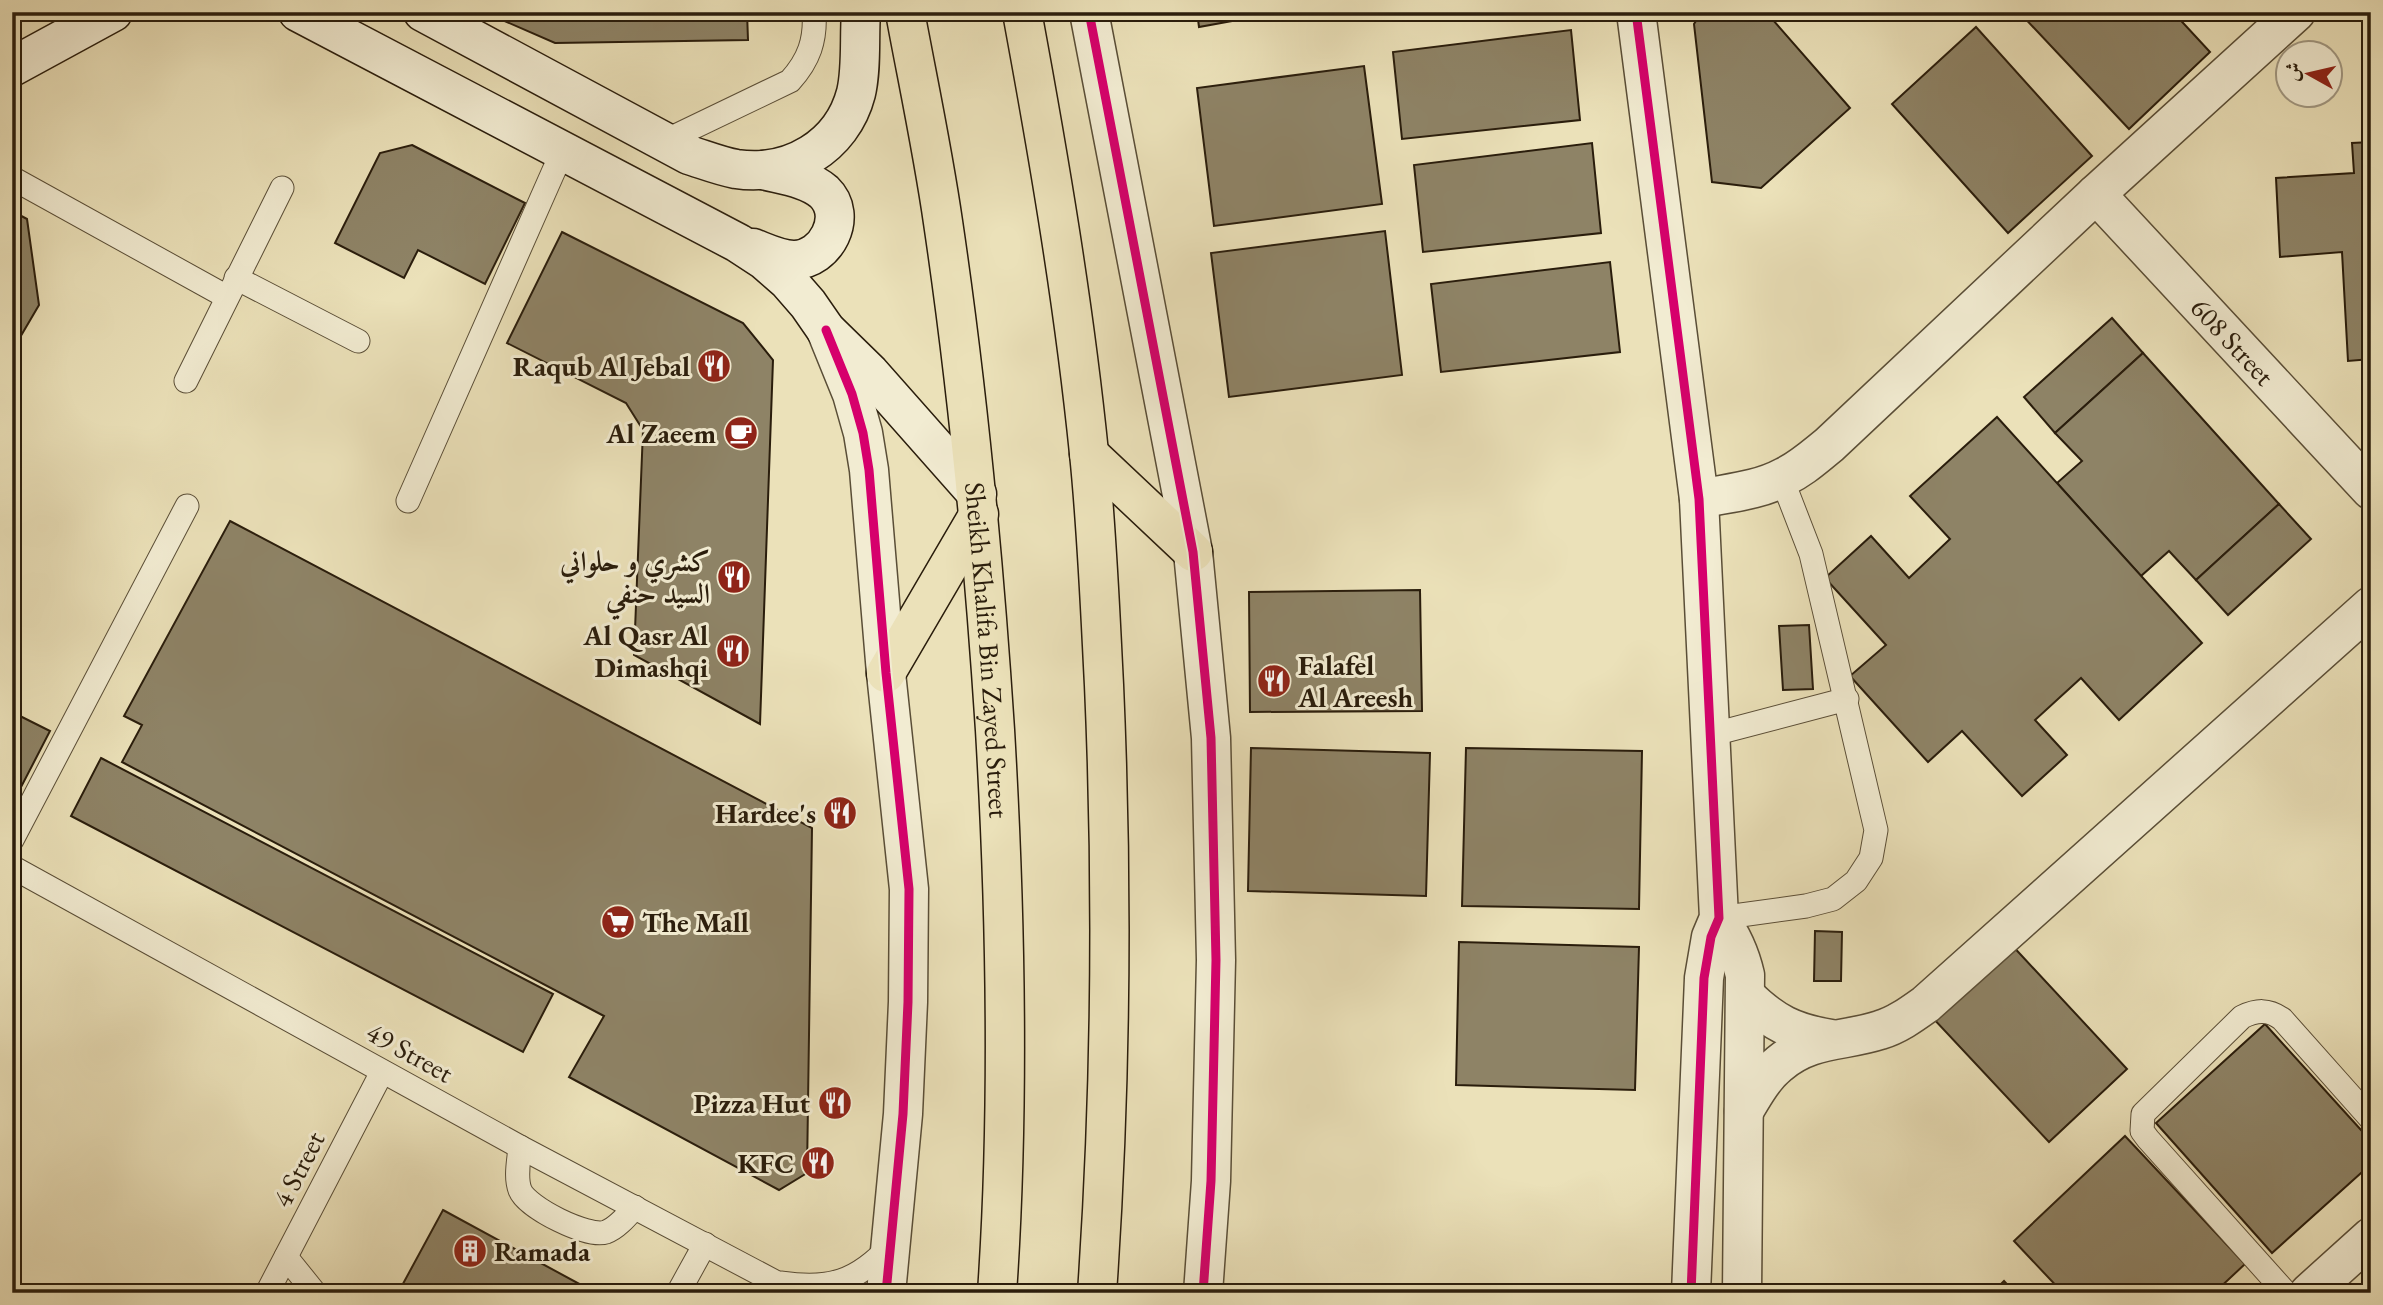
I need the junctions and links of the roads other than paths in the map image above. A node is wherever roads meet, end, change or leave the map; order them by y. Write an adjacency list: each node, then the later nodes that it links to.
1 (113, 12): 11 (street)
2 (298, 12): 13 (street)
3 (814, 12): 12 (lane)
4 (861, 12): 14 (street)
5 (905, 12): 28 (main road, Sheikh Khalifa Bin Zayed Street)
6 (1022, 12): 23 (main road)
7 (1089, 12): 30 (street)
8 (1636, 12): 26 (street)
9 (2296, 12): 17 (street)
10 (439, 16): 12 (street)
11 (12, 67)
12 (665, 141): 14 (street)
13 (563, 150): 18 (street); 27 (lane)
14 (761, 170): 18 (street)
15 (12, 178): 19 (lane)
16 (282, 188): 19 (lane)
17 (2096, 194): 24 (street); 25 (street, 608 Street)
18 (738, 243): 20 (street)
19 (232, 288): 21 (lane); 22 (lane)
20 (826, 330): 28 (street); 32 (street)
21 (358, 341)
22 (186, 381)
23 (1089, 454): 30 (main road); 55 (main road)
24 (1782, 479): 26 (street); 33 (lane)
25 (2371, 490)
26 (1699, 499): 34 (street)
27 (408, 501)
28 (978, 504): 32 (main road); 54 (main road, Sheikh Khalifa Bin Zayed Street)
29 (187, 506): 35 (lane)
30 (1193, 552): 56 (street)
31 (2371, 606): 39 (street)
32 (886, 673): 47 (street)
33 (1847, 699): 34 (lane); 37 (lane)
34 (1710, 735): 37 (street)
35 (12, 840)
36 (12, 867): 40 (lane, 49 Street)
37 (1718, 918): 38 (street); 57 (street)
38 (1746, 996): 39 (street); 41 (street)
39 (1832, 1039): 41 (street)
40 (382, 1072): 43 (lane, 49 Street); 48 (lane, 4 Street)
41 (1744, 1111): 58 (street)
42 (2371, 1119): 59 (lane)
43 (520, 1147): 44 (lane, 49 Street); 44 (lane)
44 (635, 1207): 46 (lane, 49 Street)
45 (2371, 1237): 60 (street)
46 (705, 1244): 49 (lane, 49 Street); 52 (lane)
47 (890, 1246): 49 (lane, 49 Street); 53 (street)
48 (286, 1257): 50 (lane, 4 Street); 51 (lane)
49 (789, 1288)
50 (267, 1293)
51 (315, 1293)
52 (678, 1293)
53 (886, 1293)
54 (997, 1293)
55 (1097, 1293)
56 (1203, 1293)
57 (1691, 1293)
58 (1742, 1293)
59 (2286, 1293)
60 (2309, 1293)

